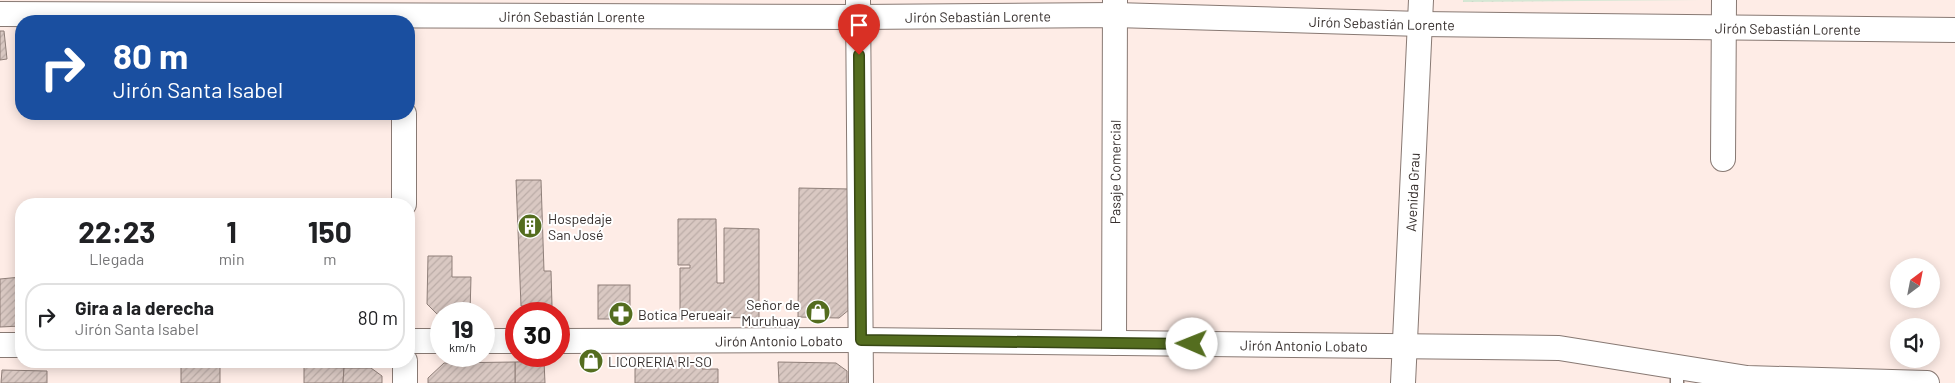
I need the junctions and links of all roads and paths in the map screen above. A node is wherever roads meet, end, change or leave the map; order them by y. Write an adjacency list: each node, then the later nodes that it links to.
1 (1421, 0): 7 (street, Avenida Grau)
2 (1724, 0): 8 (street)
3 (1115, 8): 4 (street, Jirón Sebastián Lorente); 7 (street, Jirón Sebastián Lorente); 17 (street, Pasaje Comercial)
4 (858, 9): 5 (street, Jirón Sebastián Lorente); 13 (street)
5 (404, 12): 6 (street, Jirón Sebastián Lorente)
6 (0, 14)
7 (1421, 24): 8 (street, Jirón Sebastián Lorente); 20 (street, Avenida Grau)
8 (1724, 27): 9 (street, Jirón Sebastián Lorente); 11 (street)
9 (1955, 30)
10 (404, 120): 12 (street)
11 (1723, 159)
12 (404, 198)
13 (861, 340): 16 (street, Jirón Antonio Lobato); 17 (street, Jirón Antonio Lobato); 24 (street)
14 (415, 341): 15 (street)
15 (430, 341)
16 (570, 341)
17 (1114, 343): 20 (street, Jirón Antonio Lobato)
18 (0, 345): 19 (street)
19 (15, 345)
20 (1405, 346): 22 (street, Jirón Antonio Lobato); 25 (street, Avenida Grau)
21 (404, 368): 23 (street)
22 (1677, 375): 26 (street, Jirón Antonio Lobato)
23 (404, 383)
24 (861, 383)
25 (1403, 383)
26 (1927, 383)

